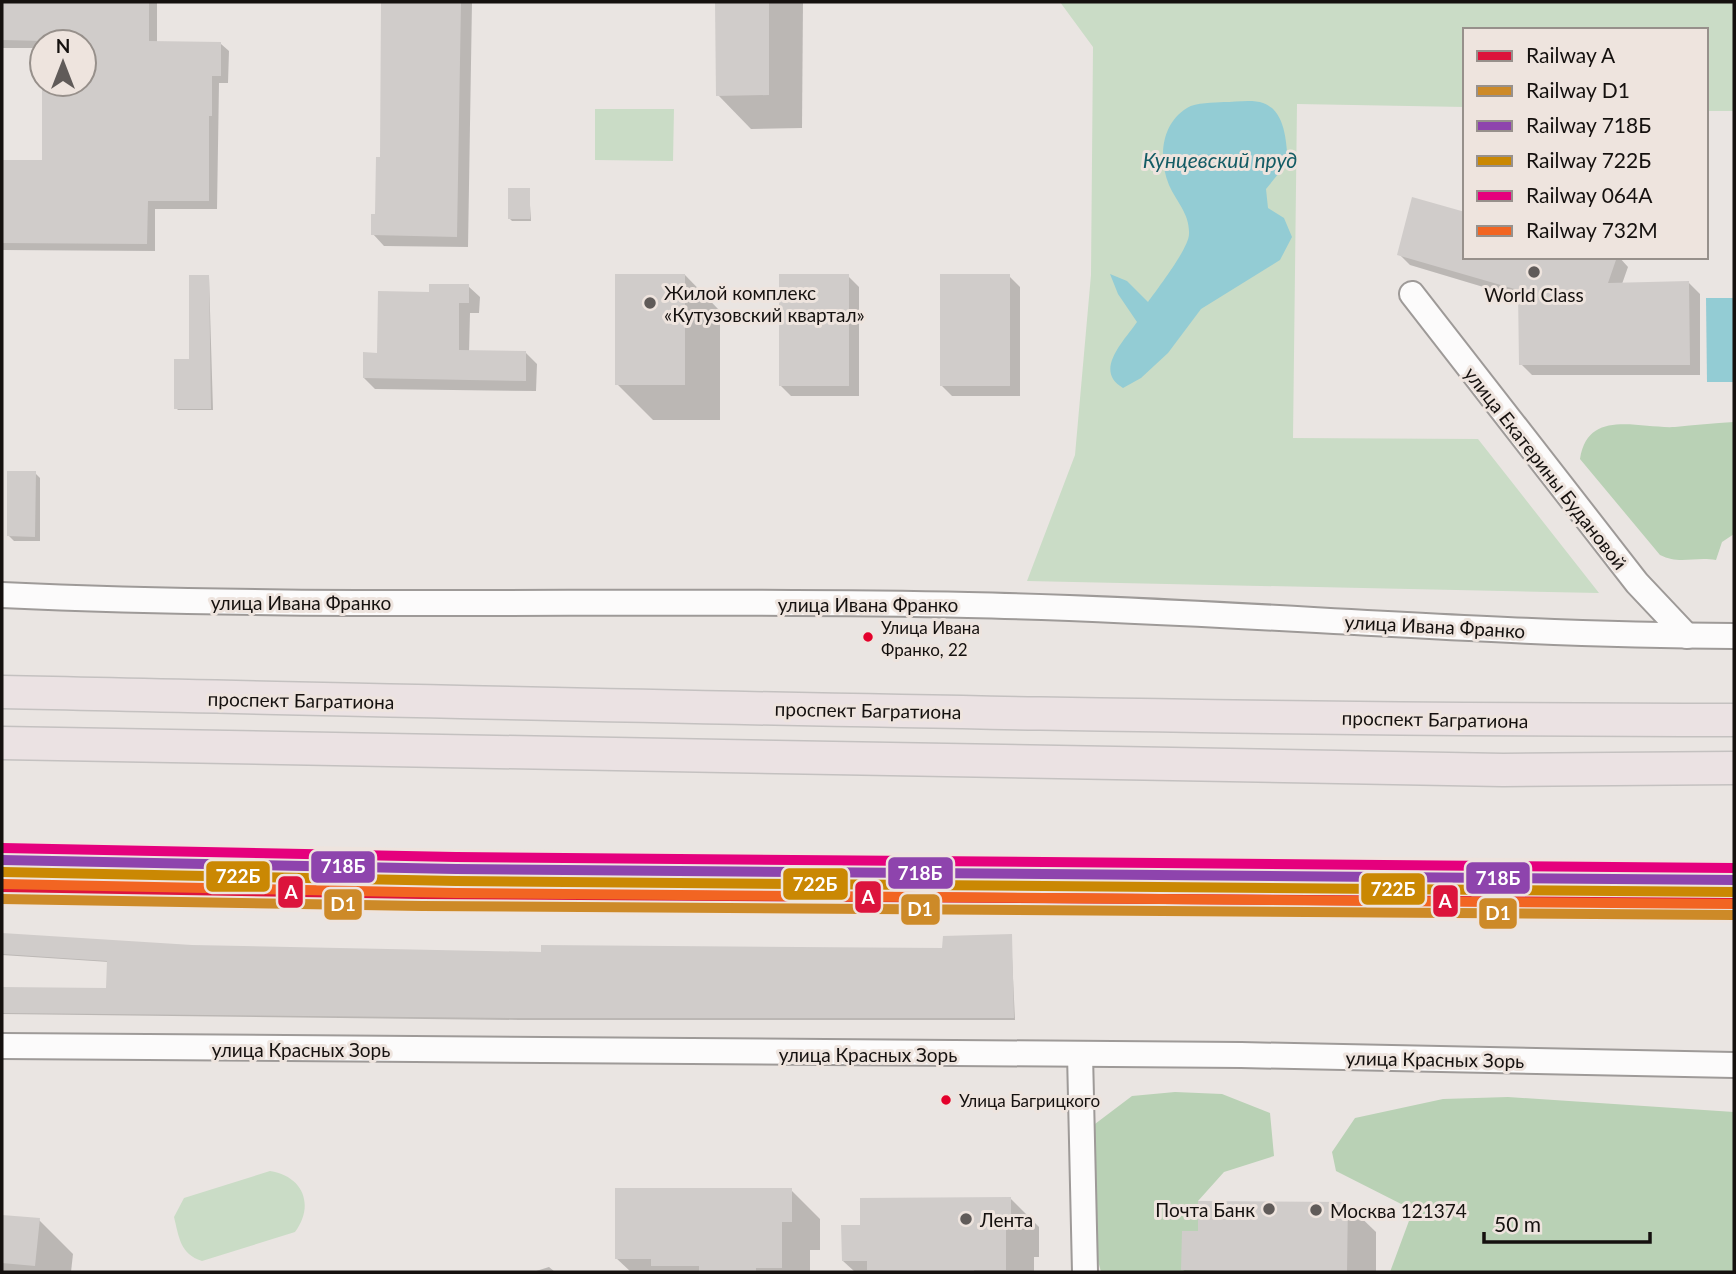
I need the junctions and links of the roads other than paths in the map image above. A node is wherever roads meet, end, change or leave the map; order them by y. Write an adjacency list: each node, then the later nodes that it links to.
1 (1412, 294): 3 (street, улица Екатерины Будановой)
2 (2, 595): 3 (street, улица Ивана Франко)
3 (1687, 636): 4 (street, улица Ивана Франко)
4 (1734, 636)
5 (2, 692): 6 (main road, проспект Багратиона)
6 (1734, 720)
7 (2, 743): 8 (main road)
8 (1734, 768)
9 (2, 1046): 10 (street, улица Красных Зорь)
10 (1080, 1055): 11 (street, улица Красных Зорь); 12 (street)
11 (1734, 1065)
12 (1085, 1272)

